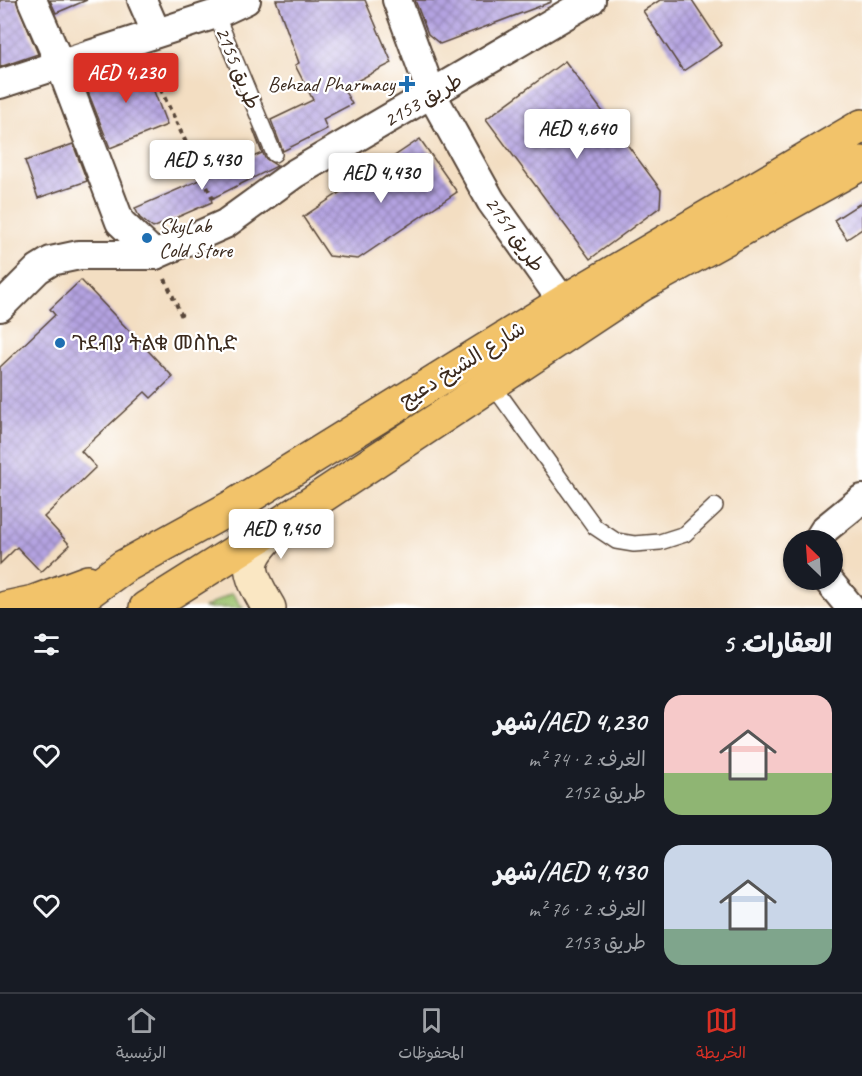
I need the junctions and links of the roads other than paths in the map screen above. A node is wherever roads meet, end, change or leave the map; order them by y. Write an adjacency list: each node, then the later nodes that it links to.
1 (32, 0): 8 (street)
2 (142, 0): 7 (street)
3 (246, 0): 6 (street, طريق 2155)
4 (397, 0): 10 (street, طريق 2151)
5 (591, 0): 10 (street, طريق 2153)
6 (216, 14): 7 (street, طريق 2155); 12 (lane, طريق 2155)
7 (146, 36): 8 (street, طريق 2155)
8 (60, 64): 9 (street, طريق 2155); 14 (street)
9 (0, 84)
10 (432, 95): 14 (street, طريق 2153); 15 (street, طريق 2151)
11 (862, 126): 15 (main road, شارع الشيخ دعيج)
12 (274, 154)
13 (862, 163): 17 (main road, شارع الشيخ دعيج)
14 (155, 255): 16 (street, طريق 2153)
15 (563, 302): 22 (main road, شارع الشيخ دعيج)
16 (0, 307)
17 (492, 384): 19 (lane); 20 (main road, شارع الشيخ دعيج)
18 (862, 499): 21 (street)
19 (715, 506)
20 (284, 522): 26 (main road, شارع الشيخ دعيج); 27 (main road)
21 (824, 530)
22 (123, 567): 24 (main road); 25 (main road, شارع الشيخ دعيج)
23 (836, 590): 28 (street)
24 (6, 608)
25 (66, 608)
26 (146, 608)
27 (269, 608)
28 (851, 608)

